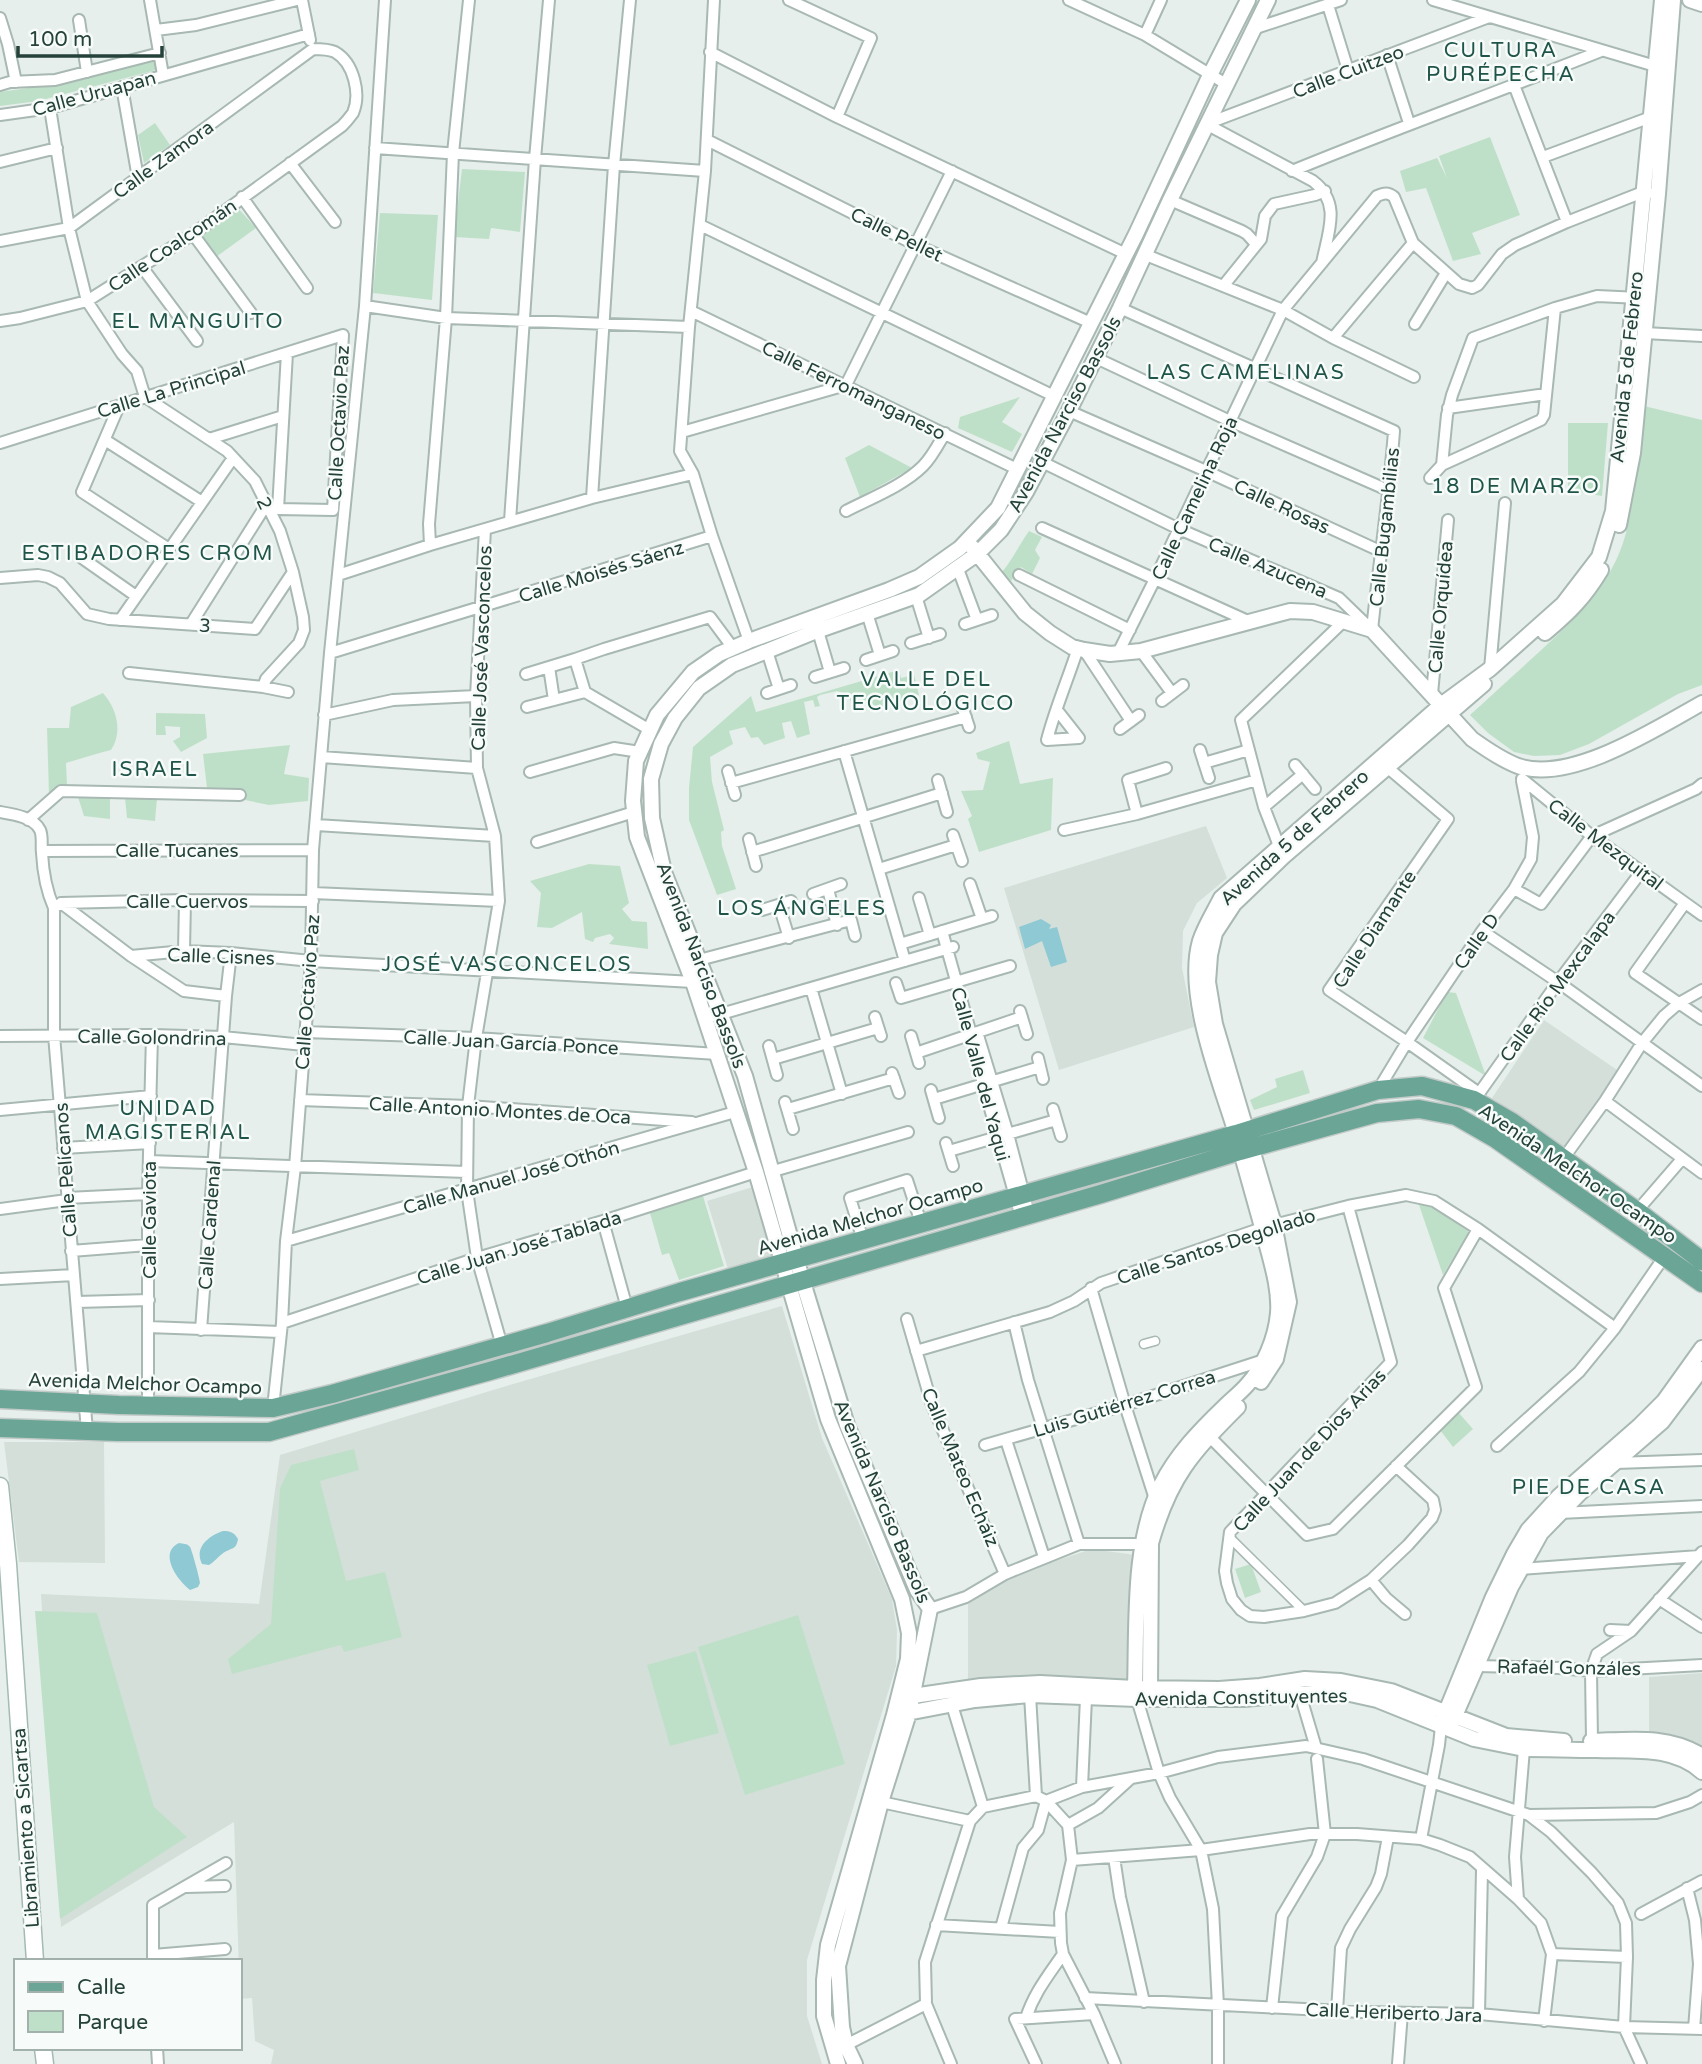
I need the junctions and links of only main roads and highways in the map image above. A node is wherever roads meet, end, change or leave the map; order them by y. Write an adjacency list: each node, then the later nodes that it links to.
1 (1243, 1141): 2 (main road, Avenida Melchor Ocampo); 3 (main road, Avenida Melchor Ocampo); 4 (main road, Avenida Melchor Ocampo); 5 (main road, Avenida Melchor Ocampo)
2 (1702, 1261)
3 (1702, 1283)
4 (547, 1333): 5 (main road); 6 (main road, Avenida Melchor Ocampo)
5 (553, 1352): 7 (main road, Avenida Melchor Ocampo)
6 (0, 1399)
7 (0, 1428)
8 (0, 1486): 9 (main road, Libramiento a Sicartsa)
9 (35, 1959)

